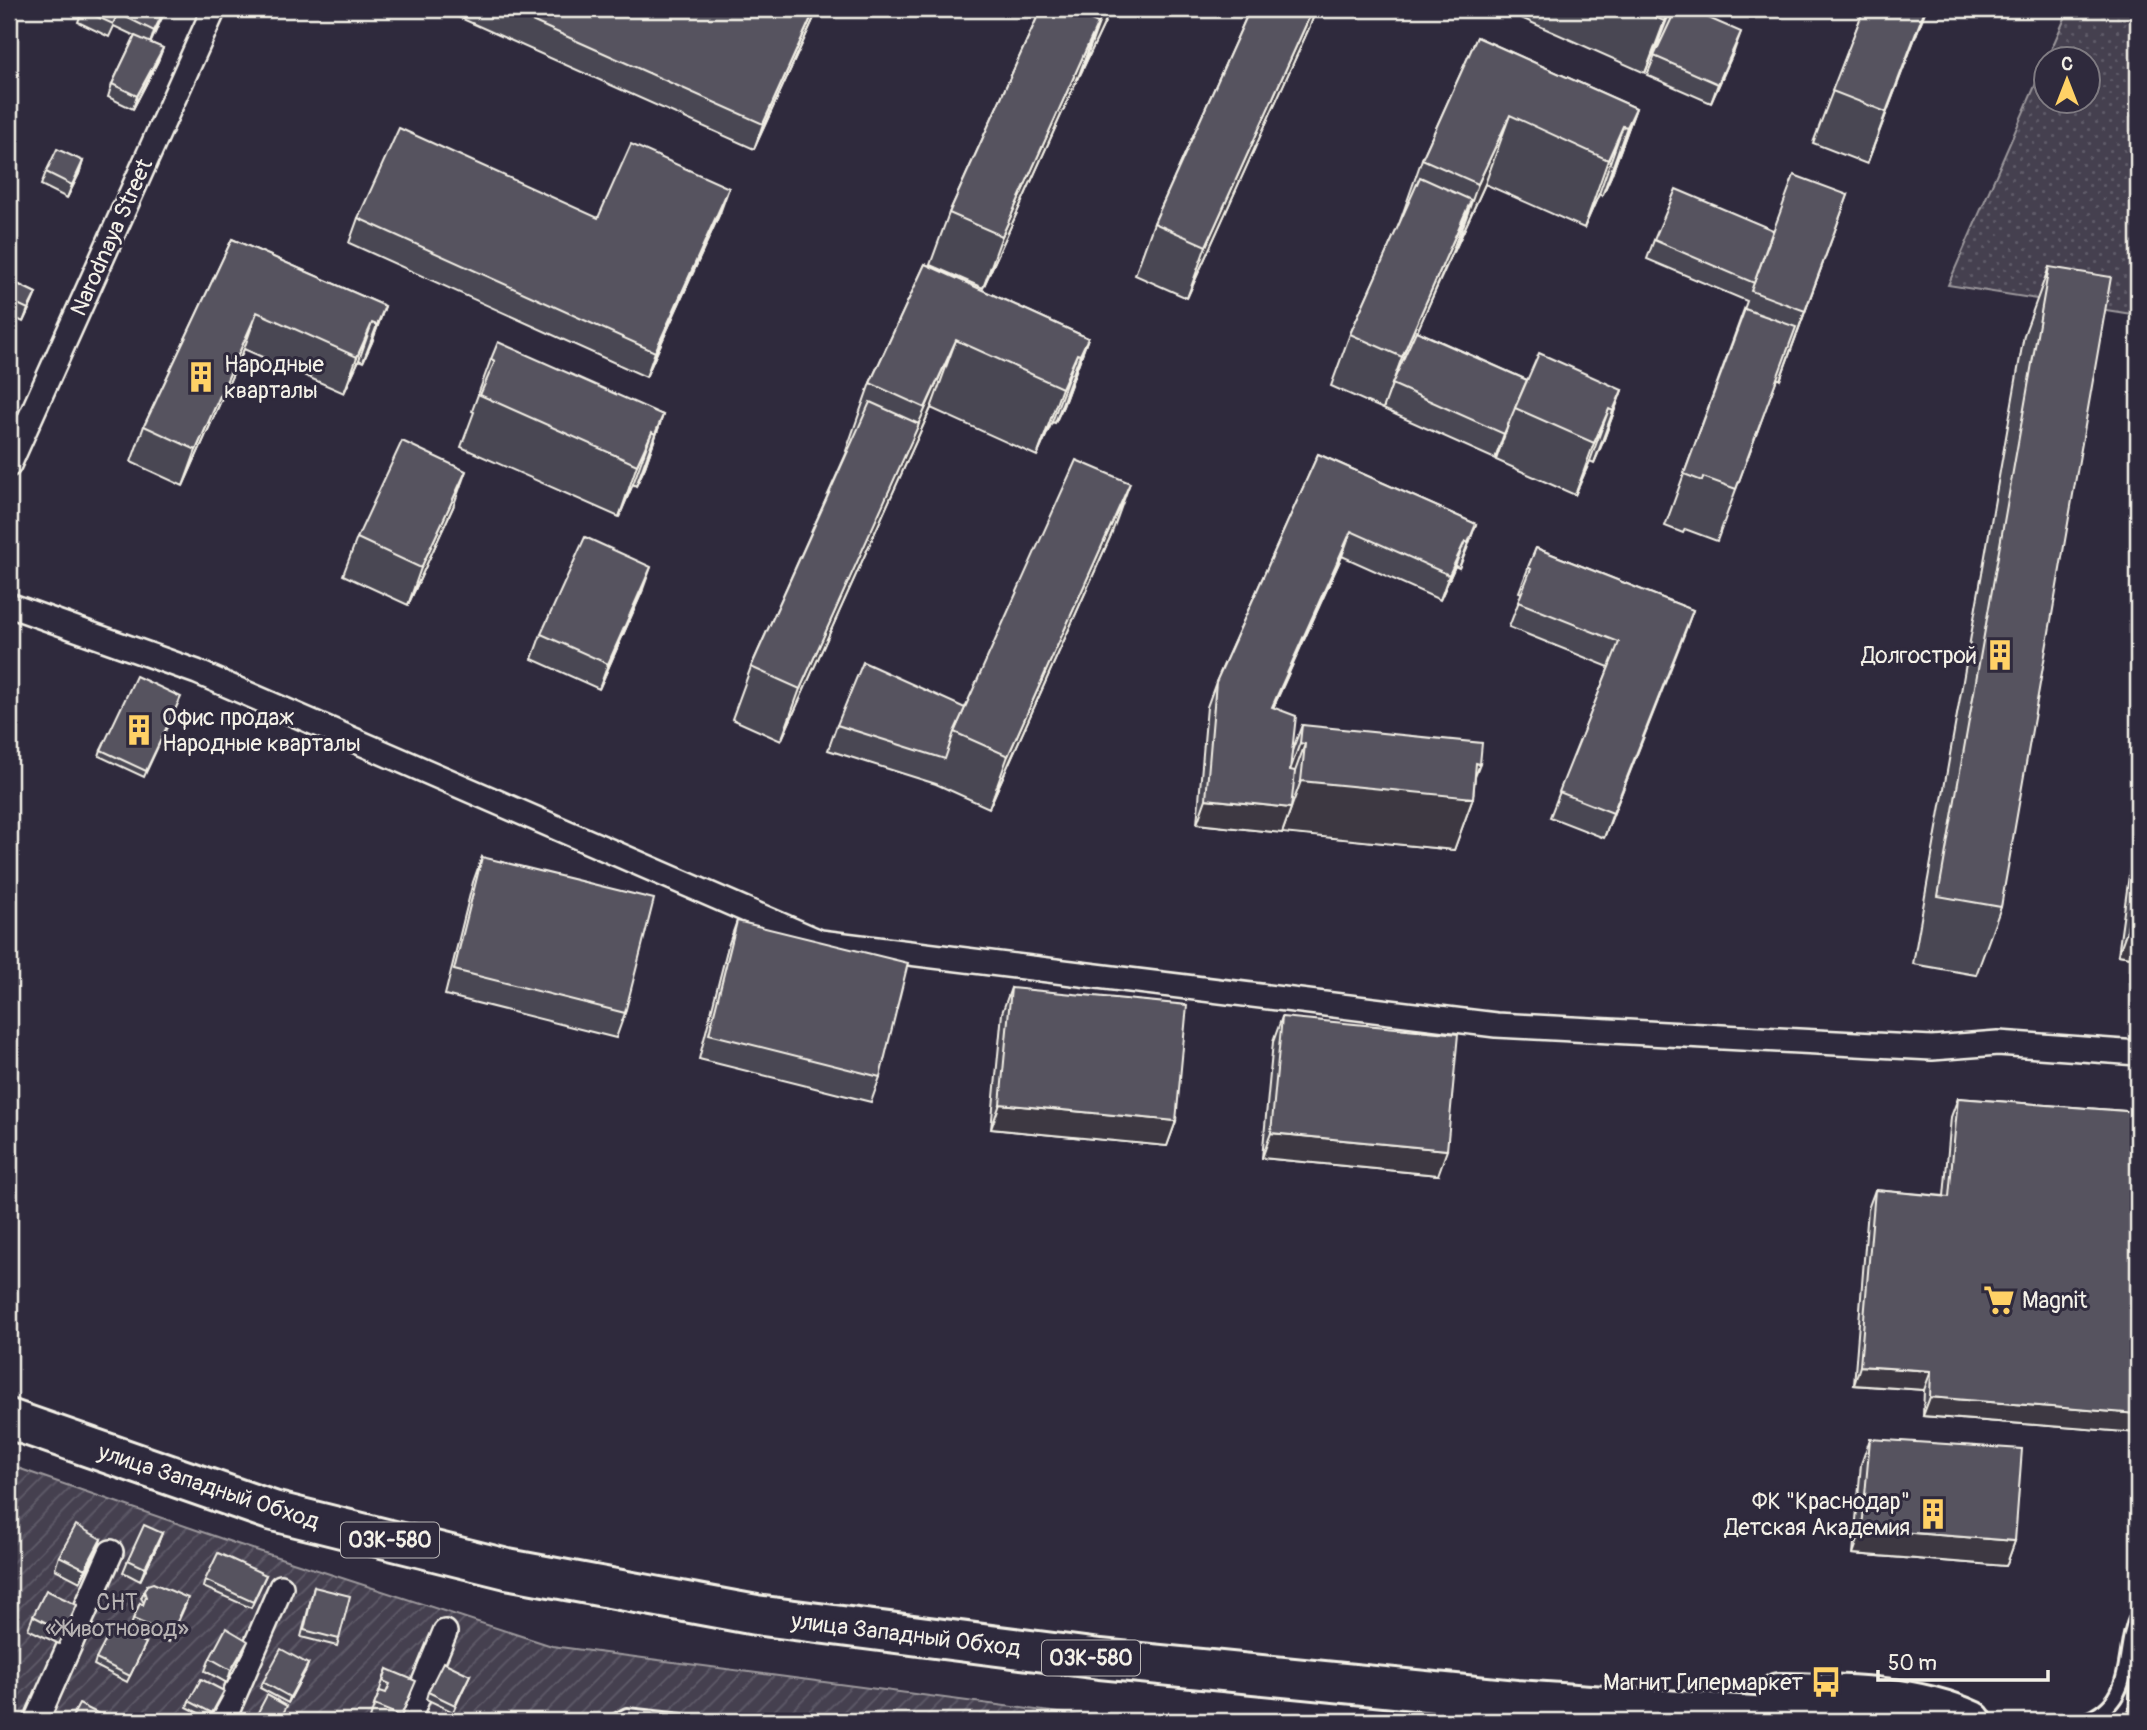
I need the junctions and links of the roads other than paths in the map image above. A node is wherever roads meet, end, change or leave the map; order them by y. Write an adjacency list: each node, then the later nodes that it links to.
1 (214, 9): 2 (street, Narodnaya Street)
2 (9, 465)
3 (9, 605): 4 (street)
4 (2138, 1053)
5 (9, 1419): 12 (highway, улица Западный Обход / 03К-580)
6 (9, 1443): 18 (highway, улица Западный Обход / 03К-580)
7 (111, 1552): 13 (street)
8 (281, 1587): 14 (street)
9 (2138, 1614): 21 (lane)
10 (445, 1632): 15 (street)
11 (2138, 1677): 22 (lane)
12 (1629, 1708): 19 (highway, улица Западный Обход / 03К-580); 20 (highway)
13 (36, 1721)
14 (223, 1721)
15 (408, 1721)
16 (617, 1721): 17 (lane)
17 (682, 1721)
18 (1580, 1721)
19 (1827, 1721)
20 (1972, 1721)
21 (2084, 1721)
22 (2136, 1721)

